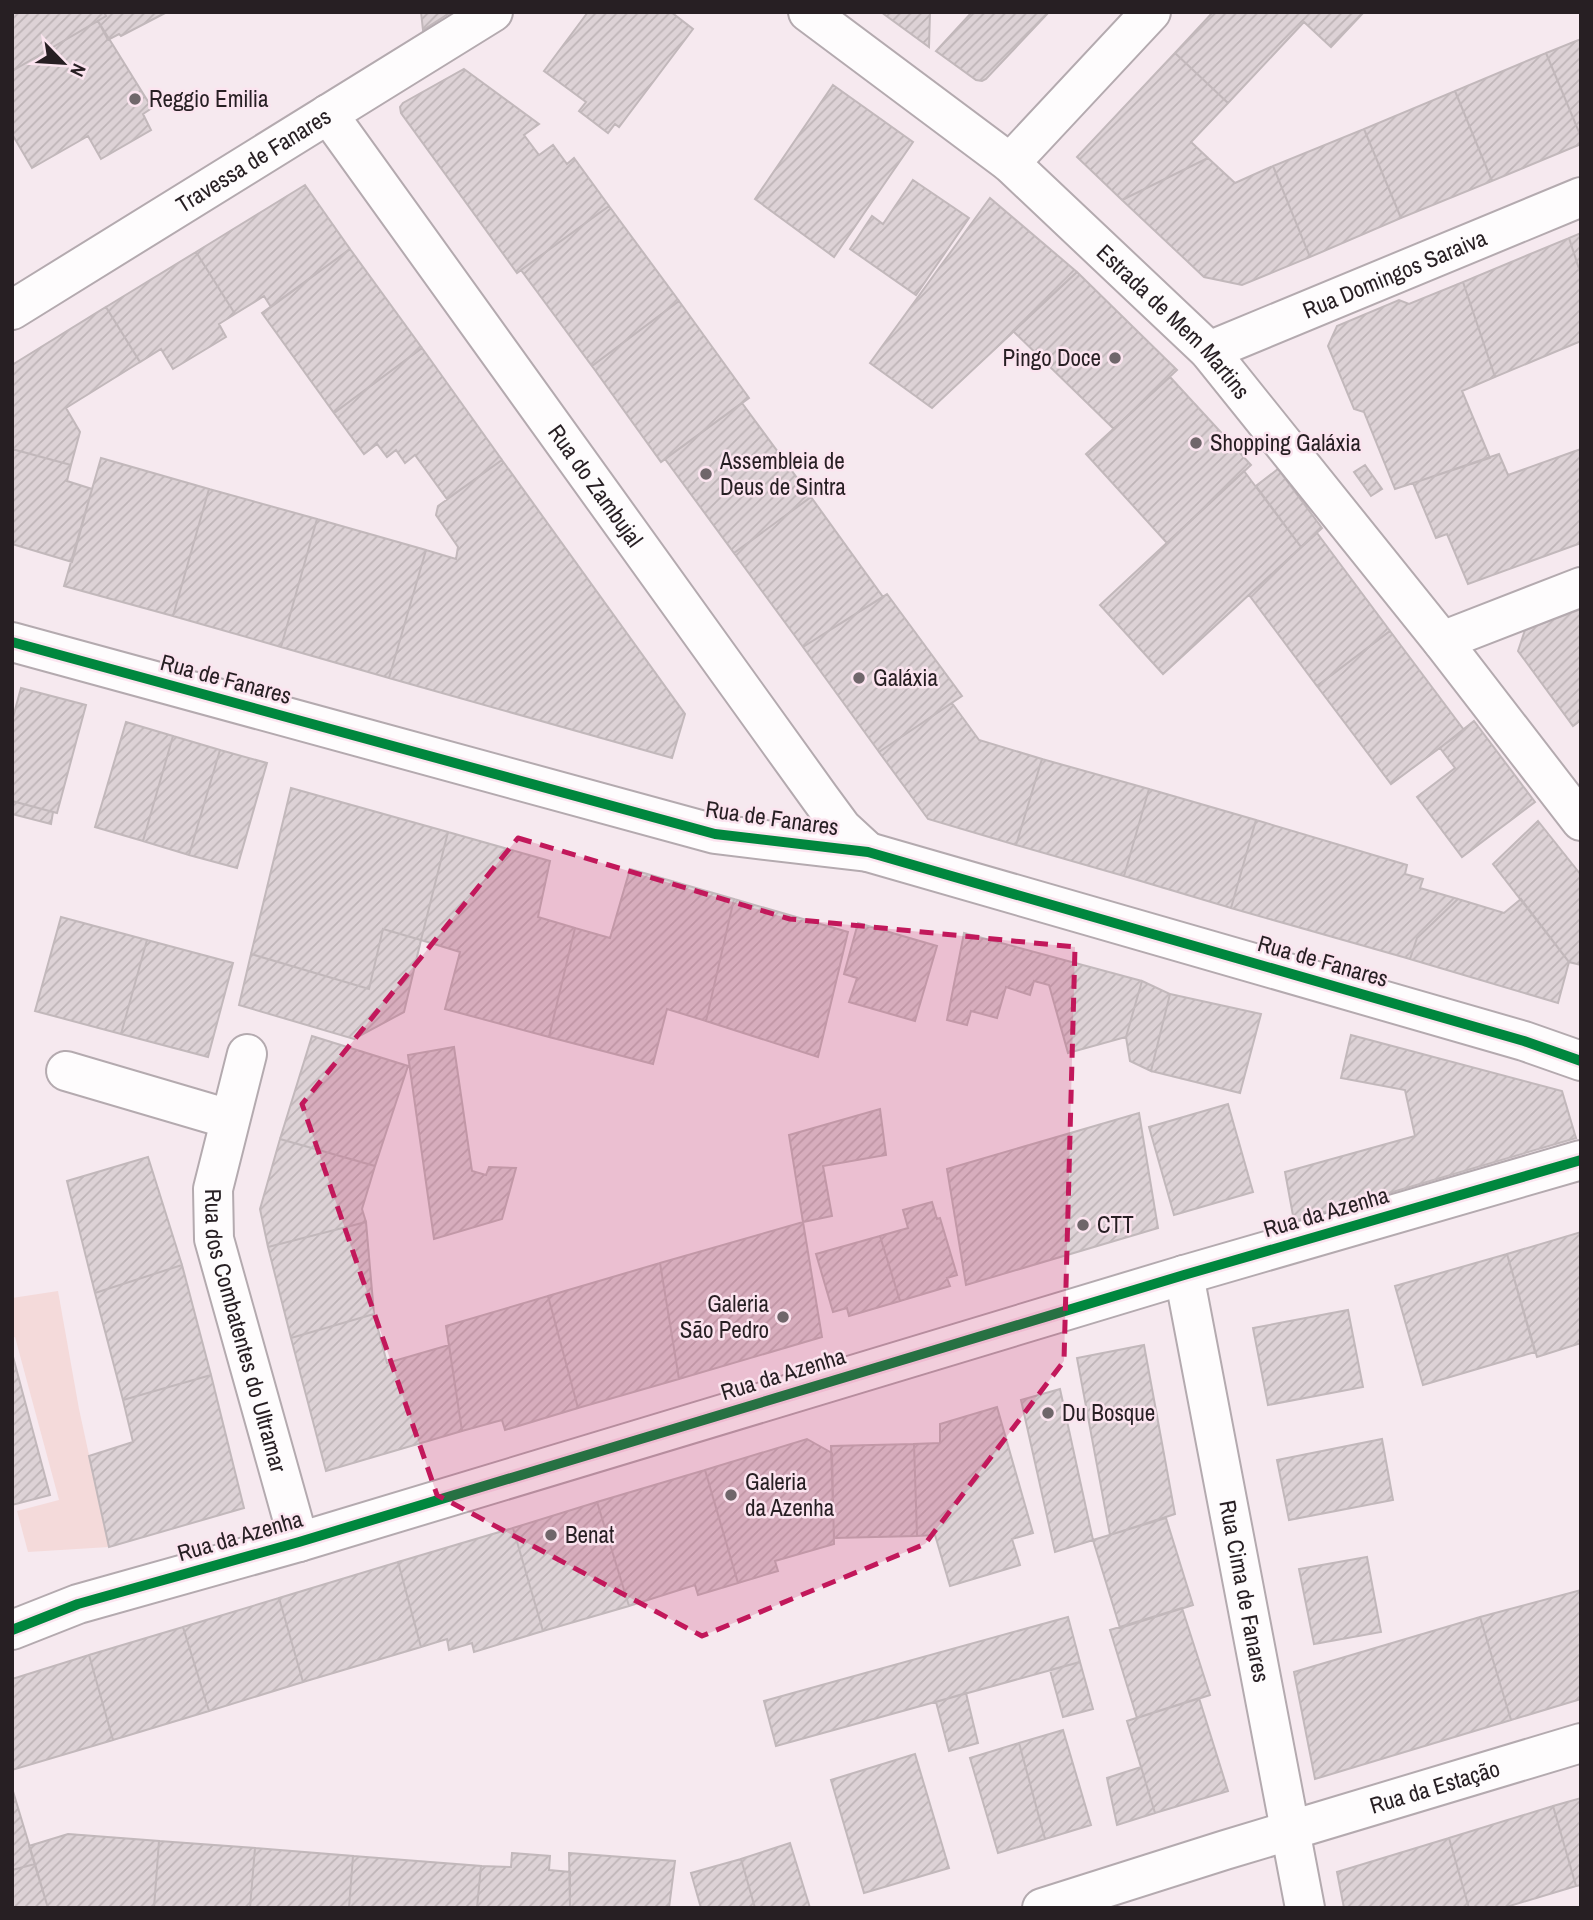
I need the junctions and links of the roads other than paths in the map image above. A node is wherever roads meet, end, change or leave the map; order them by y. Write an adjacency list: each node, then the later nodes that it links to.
1 (493, 12): 4 (street, Travessa de Fanares)
2 (808, 12): 5 (street, Estrada de Mem Martins)
3 (1151, 12): 5 (street)
4 (328, 114): 7 (street, Travessa de Fanares); 13 (street, Rua do Zambujal)
5 (1010, 163): 8 (street, Estrada de Mem Martins)
6 (1581, 197): 8 (street, Rua Domingos Saraiva)
7 (12, 310)
8 (1209, 351): 10 (street, Estrada de Mem Martins)
9 (1581, 587): 10 (street)
10 (1443, 641): 12 (street, Estrada de Mem Martins)
11 (12, 642): 13 (street, Rua de Fanares)
12 (1581, 821)
13 (869, 852): 15 (street, Rua de Fanares)
14 (1581, 1037): 15 (street)
15 (1524, 1041): 17 (street)
16 (247, 1054): 19 (street, Rua dos Combatentes do Ultramar)
17 (1581, 1061)
18 (65, 1071): 19 (street)
19 (229, 1119): 22 (street, Rua dos Combatentes do Ultramar)
20 (1576, 1160): 21 (street, Rua da Azenha)
21 (1184, 1275): 22 (street, Rua da Azenha); 25 (street, Rua Cima de Fanares)
22 (299, 1542): 23 (street, Rua da Azenha)
23 (12, 1630)
24 (1581, 1743): 25 (street, Rua da Estação)
25 (1290, 1830): 26 (street, Rua da Estação); 27 (street, Rua Cima de Fanares)
26 (1042, 1908)
27 (1305, 1908)

